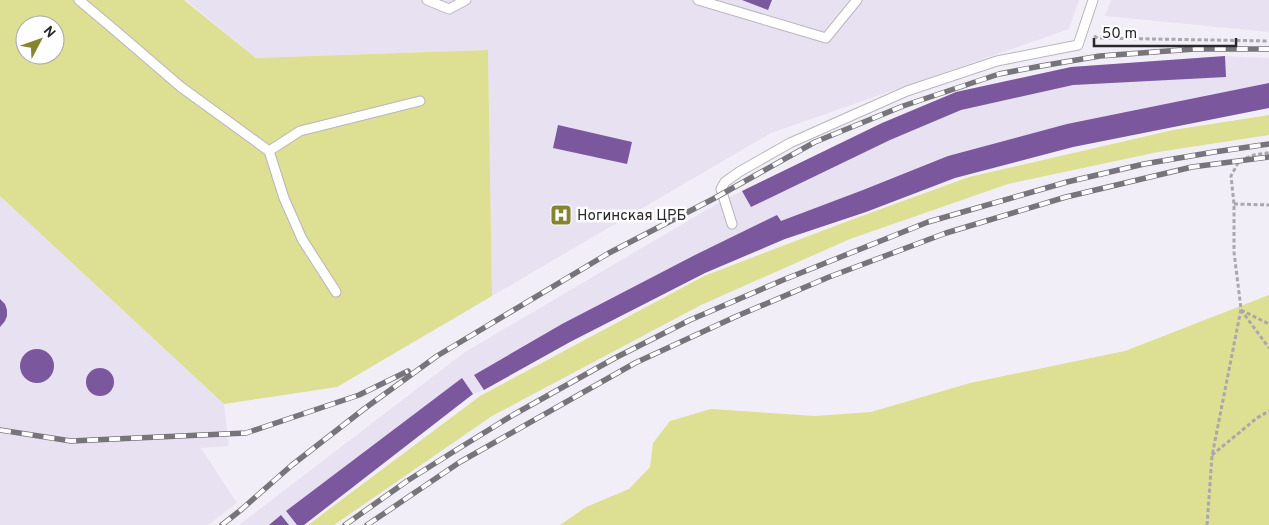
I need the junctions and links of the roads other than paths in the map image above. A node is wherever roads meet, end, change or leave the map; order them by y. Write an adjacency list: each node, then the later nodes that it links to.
1 (79, 0): 8 (lane)
2 (427, 0): 3 (lane)
3 (466, 0)
4 (698, 0): 5 (lane)
5 (857, 0)
6 (1093, 0): 9 (lane)
7 (420, 101): 8 (lane)
8 (269, 151): 10 (lane)
9 (732, 224)
10 (336, 292)

